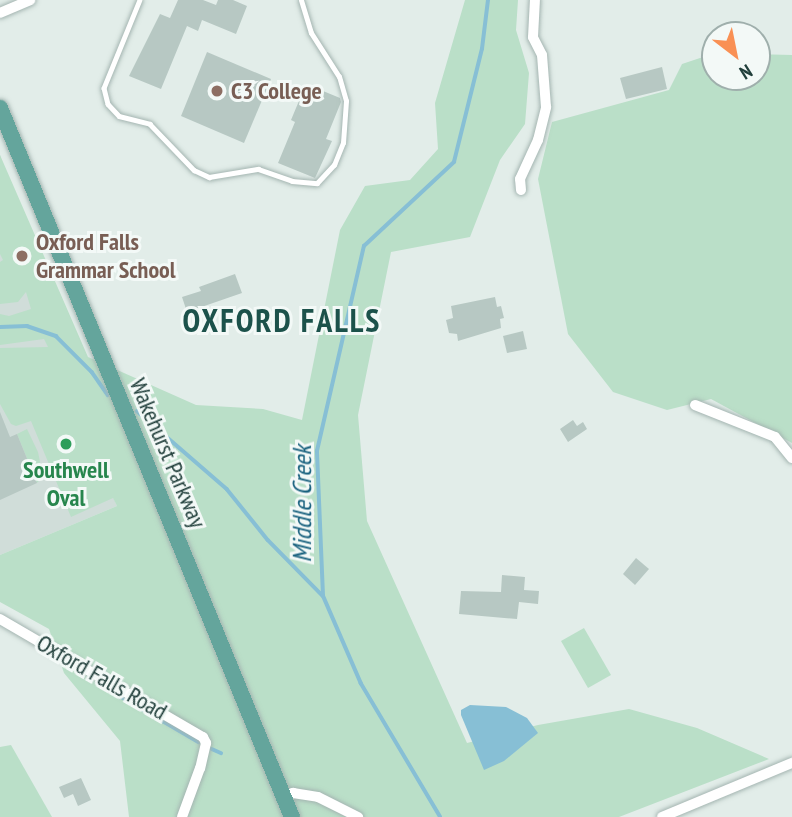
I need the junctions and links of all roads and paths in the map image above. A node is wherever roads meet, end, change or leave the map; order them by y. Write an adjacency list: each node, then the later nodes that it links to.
1 (30, 0): 5 (street)
2 (140, 0): 3 (lane)
3 (301, 0)
4 (535, 0): 7 (street)
5 (0, 13)
6 (0, 108): 12 (main road, Wakehurst Parkway)
7 (521, 191)
8 (695, 405): 9 (street)
9 (792, 458)
10 (0, 619): 13 (street, Oxford Falls Road)
11 (792, 763): 16 (street)
12 (285, 796): 14 (main road, Wakehurst Parkway); 15 (street)
13 (183, 817)
14 (292, 817)
15 (358, 817)
16 (662, 817)

